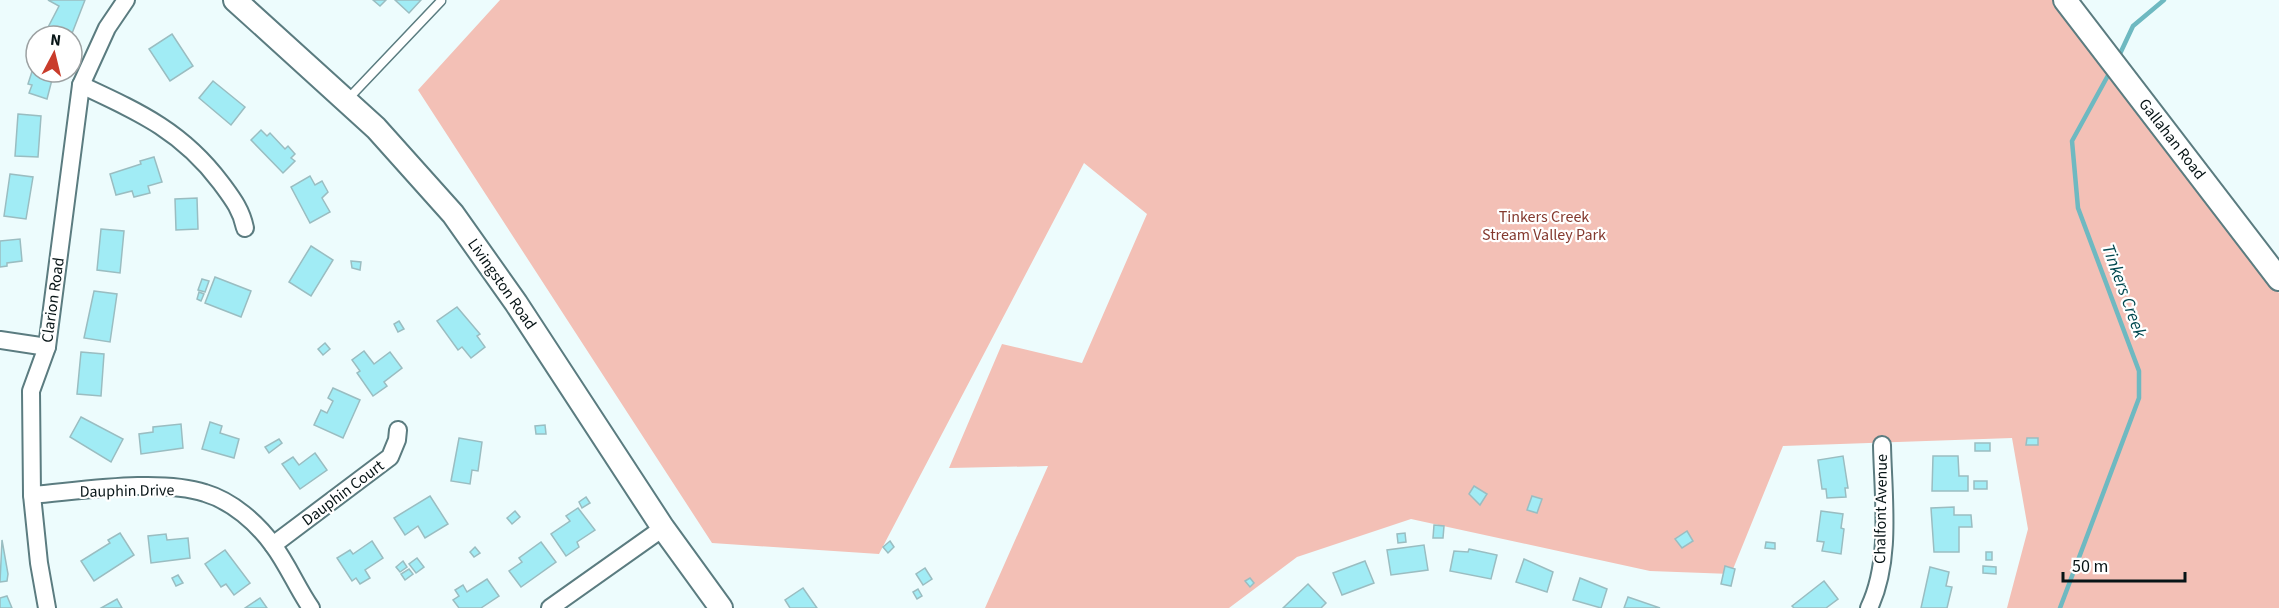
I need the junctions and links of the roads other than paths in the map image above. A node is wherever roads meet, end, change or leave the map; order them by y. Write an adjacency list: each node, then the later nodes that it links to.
1 (126, 0): 5 (street, Clarion Road)
2 (236, 0): 6 (main road, Livingston Road)
3 (2065, 0): 8 (main road, Gallahan Road)
4 (441, 1): 6 (lane)
5 (81, 86): 7 (street); 10 (street, Clarion Road)
6 (346, 100): 14 (main road, Livingston Road)
7 (245, 228)
8 (2279, 279)
9 (0, 340): 10 (street)
10 (48, 347): 13 (street, Clarion Road)
11 (398, 430): 15 (street, Dauphin Court)
12 (1882, 445): 20 (street, Chalfont Avenue)
13 (32, 495): 15 (street, Dauphin Drive); 16 (street, Clarion Road)
14 (663, 528): 18 (street); 19 (main road, Livingston Road)
15 (273, 545): 17 (street, Dauphin Drive)
16 (47, 608)
17 (310, 608)
18 (550, 608)
19 (721, 608)
20 (1869, 608)

